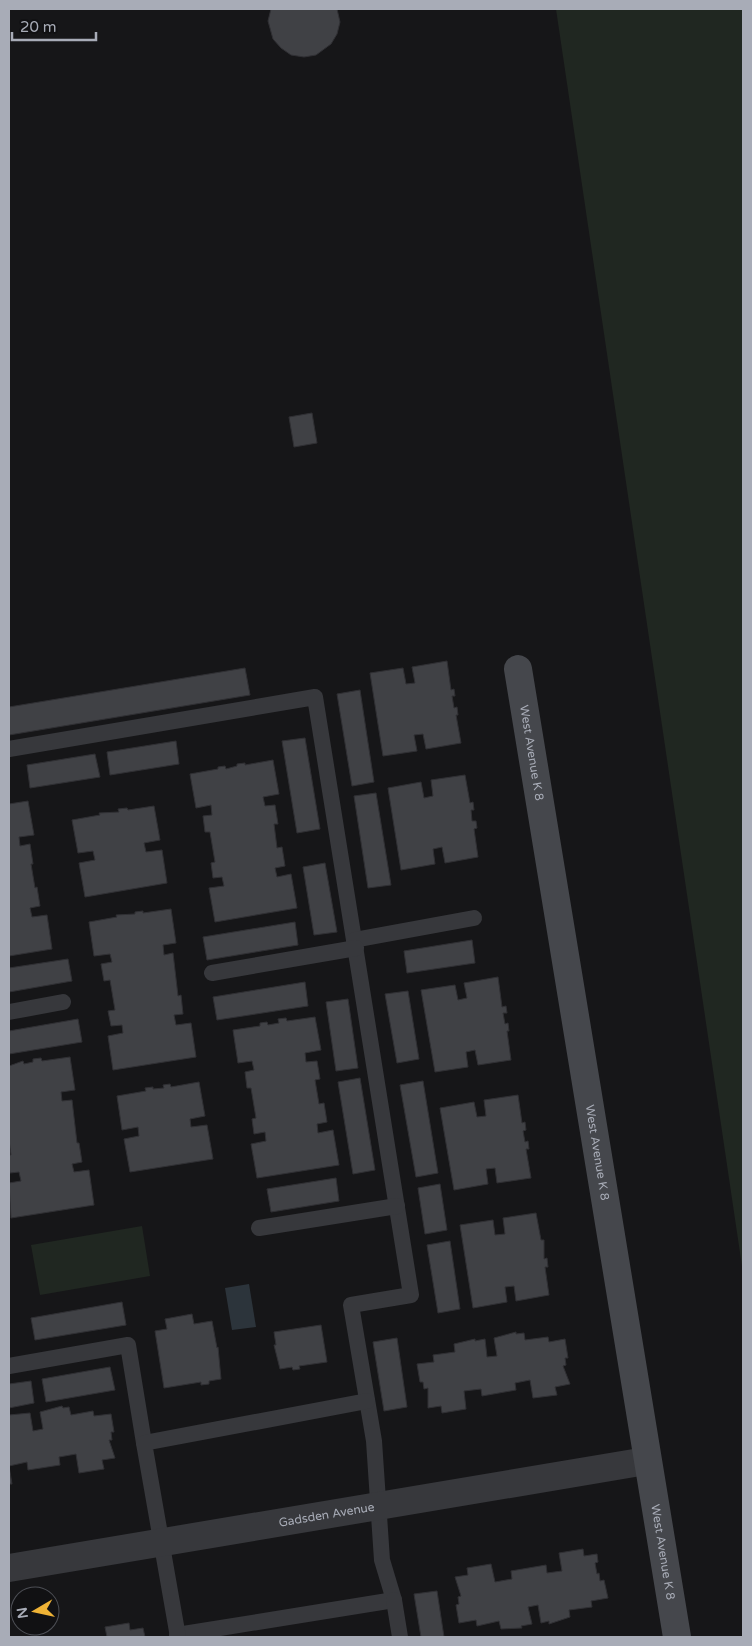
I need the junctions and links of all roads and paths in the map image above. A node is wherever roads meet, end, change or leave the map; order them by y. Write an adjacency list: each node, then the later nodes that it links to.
1 (518, 669): 13 (street, West Avenue K 8)
2 (9, 749): 4 (lane)
3 (474, 918): 4 (lane)
4 (355, 944): 5 (lane); 8 (lane)
5 (212, 973)
6 (64, 1002): 7 (lane)
7 (9, 1012)
8 (397, 1206): 9 (lane); 11 (lane)
9 (258, 1228)
10 (9, 1366): 12 (lane)
11 (367, 1401): 12 (lane); 14 (lane)
12 (144, 1443): 15 (lane)
13 (646, 1461): 14 (street, Gadsden Avenue); 20 (street, West Avenue K 8)
14 (378, 1506): 15 (street, Gadsden Avenue); 17 (lane)
15 (160, 1543): 16 (street, Gadsden Avenue); 18 (lane)
16 (9, 1568)
17 (394, 1600): 18 (lane); 19 (lane)
18 (178, 1636)
19 (400, 1637)
20 (676, 1637)

